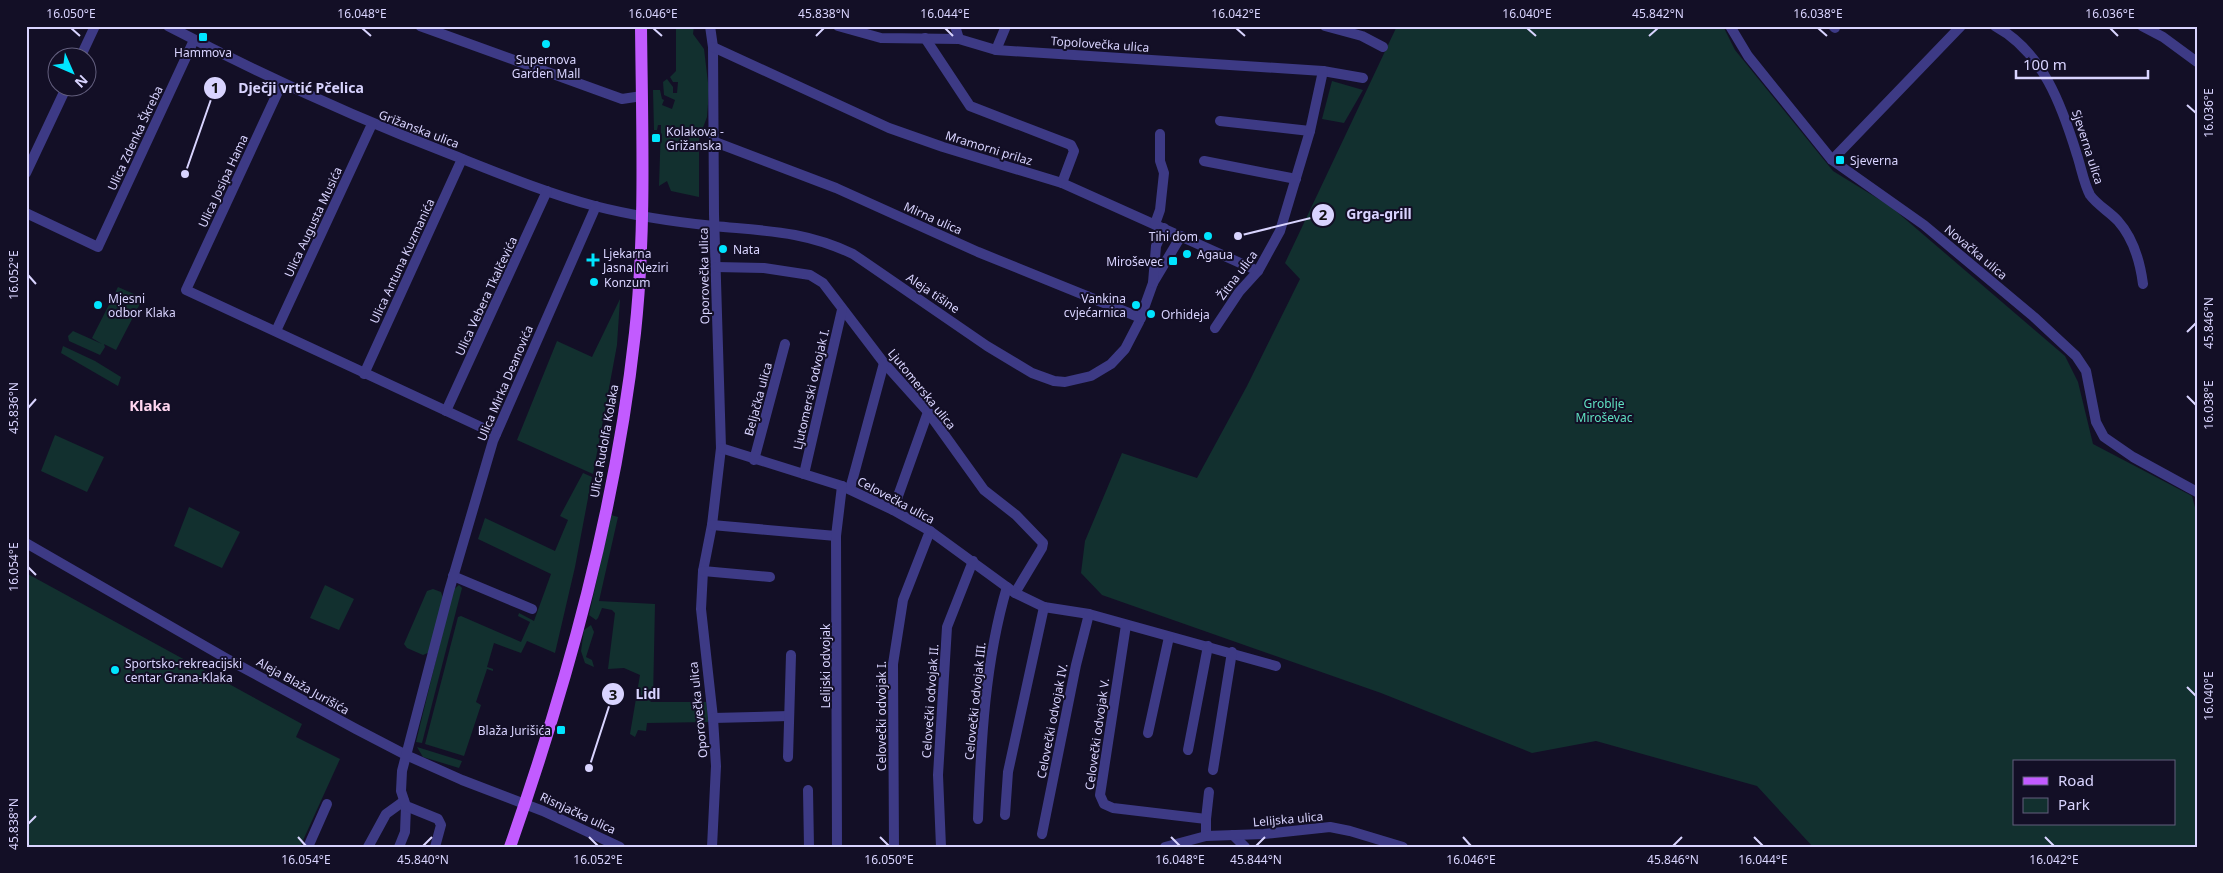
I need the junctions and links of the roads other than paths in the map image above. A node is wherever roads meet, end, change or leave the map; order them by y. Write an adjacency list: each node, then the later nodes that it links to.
1 (95, 26): 19 (street)
2 (168, 26): 16 (street, Grižanska ulica)
3 (420, 26): 25 (street)
4 (641, 26): 25 (main road, Ulica Rudolfa Kolaka)
5 (710, 26): 17 (street, Oporovečka ulica)
6 (838, 26): 14 (street, Topolovečka ulica)
7 (956, 26): 15 (street)
8 (1006, 26): 20 (street)
9 (1325, 26): 18 (street)
10 (1730, 26): 33 (street, Novačka ulica)
11 (1961, 26): 33 (street)
12 (1995, 26): 48 (street, Sjeverna ulica)
13 (2142, 26): 21 (street)
14 (925, 38): 15 (street, Topolovečka ulica); 37 (street)
15 (959, 39): 20 (street, Topolovečka ulica)
16 (194, 40): 24 (street, Grižanska ulica); 40 (street, Ulica Zdenka Škreba)
17 (713, 47): 31 (street, Oporovečka ulica); 37 (street, Mramorni prilaz)
18 (1383, 47)
19 (85, 48)
20 (996, 50): 22 (street, Topolovečka ulica)
21 (2197, 62)
22 (1323, 71): 23 (street, Topolovečka ulica); 29 (street, Žitna ulica)
23 (1363, 78)
24 (282, 83): 28 (street, Grižanska ulica); 52 (street, Ulica Josipa Hama)
25 (642, 96): 41 (main road, Ulica Rudolfa Kolaka)
26 (61, 98): 35 (street)
27 (1220, 121): 29 (street)
28 (372, 124): 32 (street, Grižanska ulica); 52 (street, Ulica Augusta Musića)
29 (1310, 131): 36 (street, Žitna ulica)
30 (1160, 134): 43 (street, Aleja tišine)
31 (715, 142): 42 (street, Oporovečka ulica); 50 (street, Mirna ulica)
32 (462, 159): 38 (street, Grižanska ulica); 55 (street, Ulica Antuna Kuzmanića)
33 (1832, 160): 63 (street, Novačka ulica)
34 (1204, 161): 36 (street)
35 (26, 173)
36 (1296, 180): 46 (street, Žitna ulica)
37 (1062, 183): 43 (street, Mramorni prilaz)
38 (547, 192): 39 (street, Grižanska ulica); 56 (street, Ulica Vebera Tkalčevića)
39 (596, 206): 41 (street, Grižanska ulica); 58 (street, Ulica Mirka Deanovića)
40 (26, 213)
41 (642, 215): 42 (street, Aleja tišine); 93 (main road, Ulica Rudolfa Kolaka)
42 (715, 226): 45 (street, Oporovečka ulica); 50 (street, Aleja tišine)
43 (1159, 226): 44 (street, Mramorni prilaz); 47 (street, Aleja tišine)
44 (1181, 236): 46 (street, Mramorni prilaz); 47 (street, Aleja tišine)
45 (716, 267): 49 (street, Ljutomerska ulica); 59 (street, Oporovečka ulica)
46 (1258, 272): 51 (street, Žitna ulica)
47 (1153, 283): 50 (street, Aleja tišine)
48 (2143, 284)
49 (842, 310): 54 (street, Ljutomerska ulica); 61 (street, Ljutomerski odvojak I.)
50 (1141, 318)
51 (1215, 328)
52 (276, 331): 55 (street)
53 (785, 344): 60 (street, Beljačka ulica)
54 (884, 363): 57 (street, Ljutomerska ulica); 62 (street, Lelijski odvojak)
55 (364, 374): 56 (street)
56 (446, 411): 58 (street)
57 (928, 412): 64 (street); 73 (street, Ljutomerska ulica)
58 (496, 434): 71 (street, Ulica Mirka Deanovića)
59 (721, 448): 60 (street, Celovečka ulica); 65 (street, Oporovečka ulica)
60 (754, 460): 61 (street, Celovečka ulica)
61 (804, 474): 62 (street, Celovečka ulica)
62 (846, 487): 64 (street, Celovečka ulica); 67 (street, Lelijski odvojak)
63 (2197, 492)
64 (893, 510): 66 (street, Celovečka ulica)
65 (712, 525): 67 (street); 70 (street, Oporovečka ulica)
66 (930, 531): 69 (street, Celovečka ulica); 110 (street, Celovečki odvojak I.)
67 (836, 536): 109 (street, Lelijski odvojak)
68 (26, 543): 87 (street, Aleja Blaža Jurišića)
69 (973, 561): 73 (street, Celovečka ulica); 111 (street, Celovečki odvojak II.)
70 (703, 572): 72 (street); 84 (street, Oporovečka ulica)
71 (454, 576): 75 (street); 87 (street, Ulica Mirka Deanovića)
72 (770, 577)
73 (1011, 590): 74 (street, Celovečka ulica); 96 (street, Celovečki odvojak III.)
74 (1044, 607): 76 (street, Celovečka ulica); 95 (street)
75 (532, 609)
76 (1089, 614): 77 (street, Celovečka ulica); 98 (street, Celovečki odvojak IV.)
77 (1126, 625): 78 (street, Celovečka ulica); 97 (street, Celovečki odvojak V.)
78 (1169, 637): 79 (street, Celovečka ulica); 85 (street)
79 (1208, 646): 80 (street, Celovečka ulica); 86 (street)
80 (1232, 652): 82 (street, Celovečka ulica); 89 (street)
81 (791, 655): 83 (street)
82 (1276, 666)
83 (789, 716): 84 (street); 88 (street)
84 (713, 718): 107 (street, Oporovečka ulica)
85 (1148, 733)
86 (1188, 750)
87 (406, 755): 92 (street, Ulica Mirka Deanovića); 93 (street, Aleja Blaža Jurišića)
88 (788, 757)
89 (1213, 770)
90 (808, 790): 108 (street)
91 (1209, 792): 97 (street)
92 (405, 803): 102 (street); 103 (street, Ulica Mirka Deanovića); 104 (street)
93 (525, 803): 105 (main road, Ulica Rudolfa Kolaka); 106 (street, Risnjačka ulica)
94 (327, 804): 101 (street)
95 (1004, 815)
96 (978, 818)
97 (1206, 818): 100 (street)
98 (1042, 834)
99 (1233, 835): 100 (street, Lelijska ulica); 113 (street, Lelijska ulica); 114 (street, Lelijska ulica)
100 (1206, 836): 112 (street, Lelijska ulica)
101 (308, 847)
102 (368, 847)
103 (399, 847)
104 (435, 847)
105 (510, 847)
106 (620, 847)
107 (712, 847)
108 (809, 847)
109 (837, 847)
110 (894, 847)
111 (941, 847)
112 (1165, 847)
113 (1245, 847)
114 (1403, 847)

